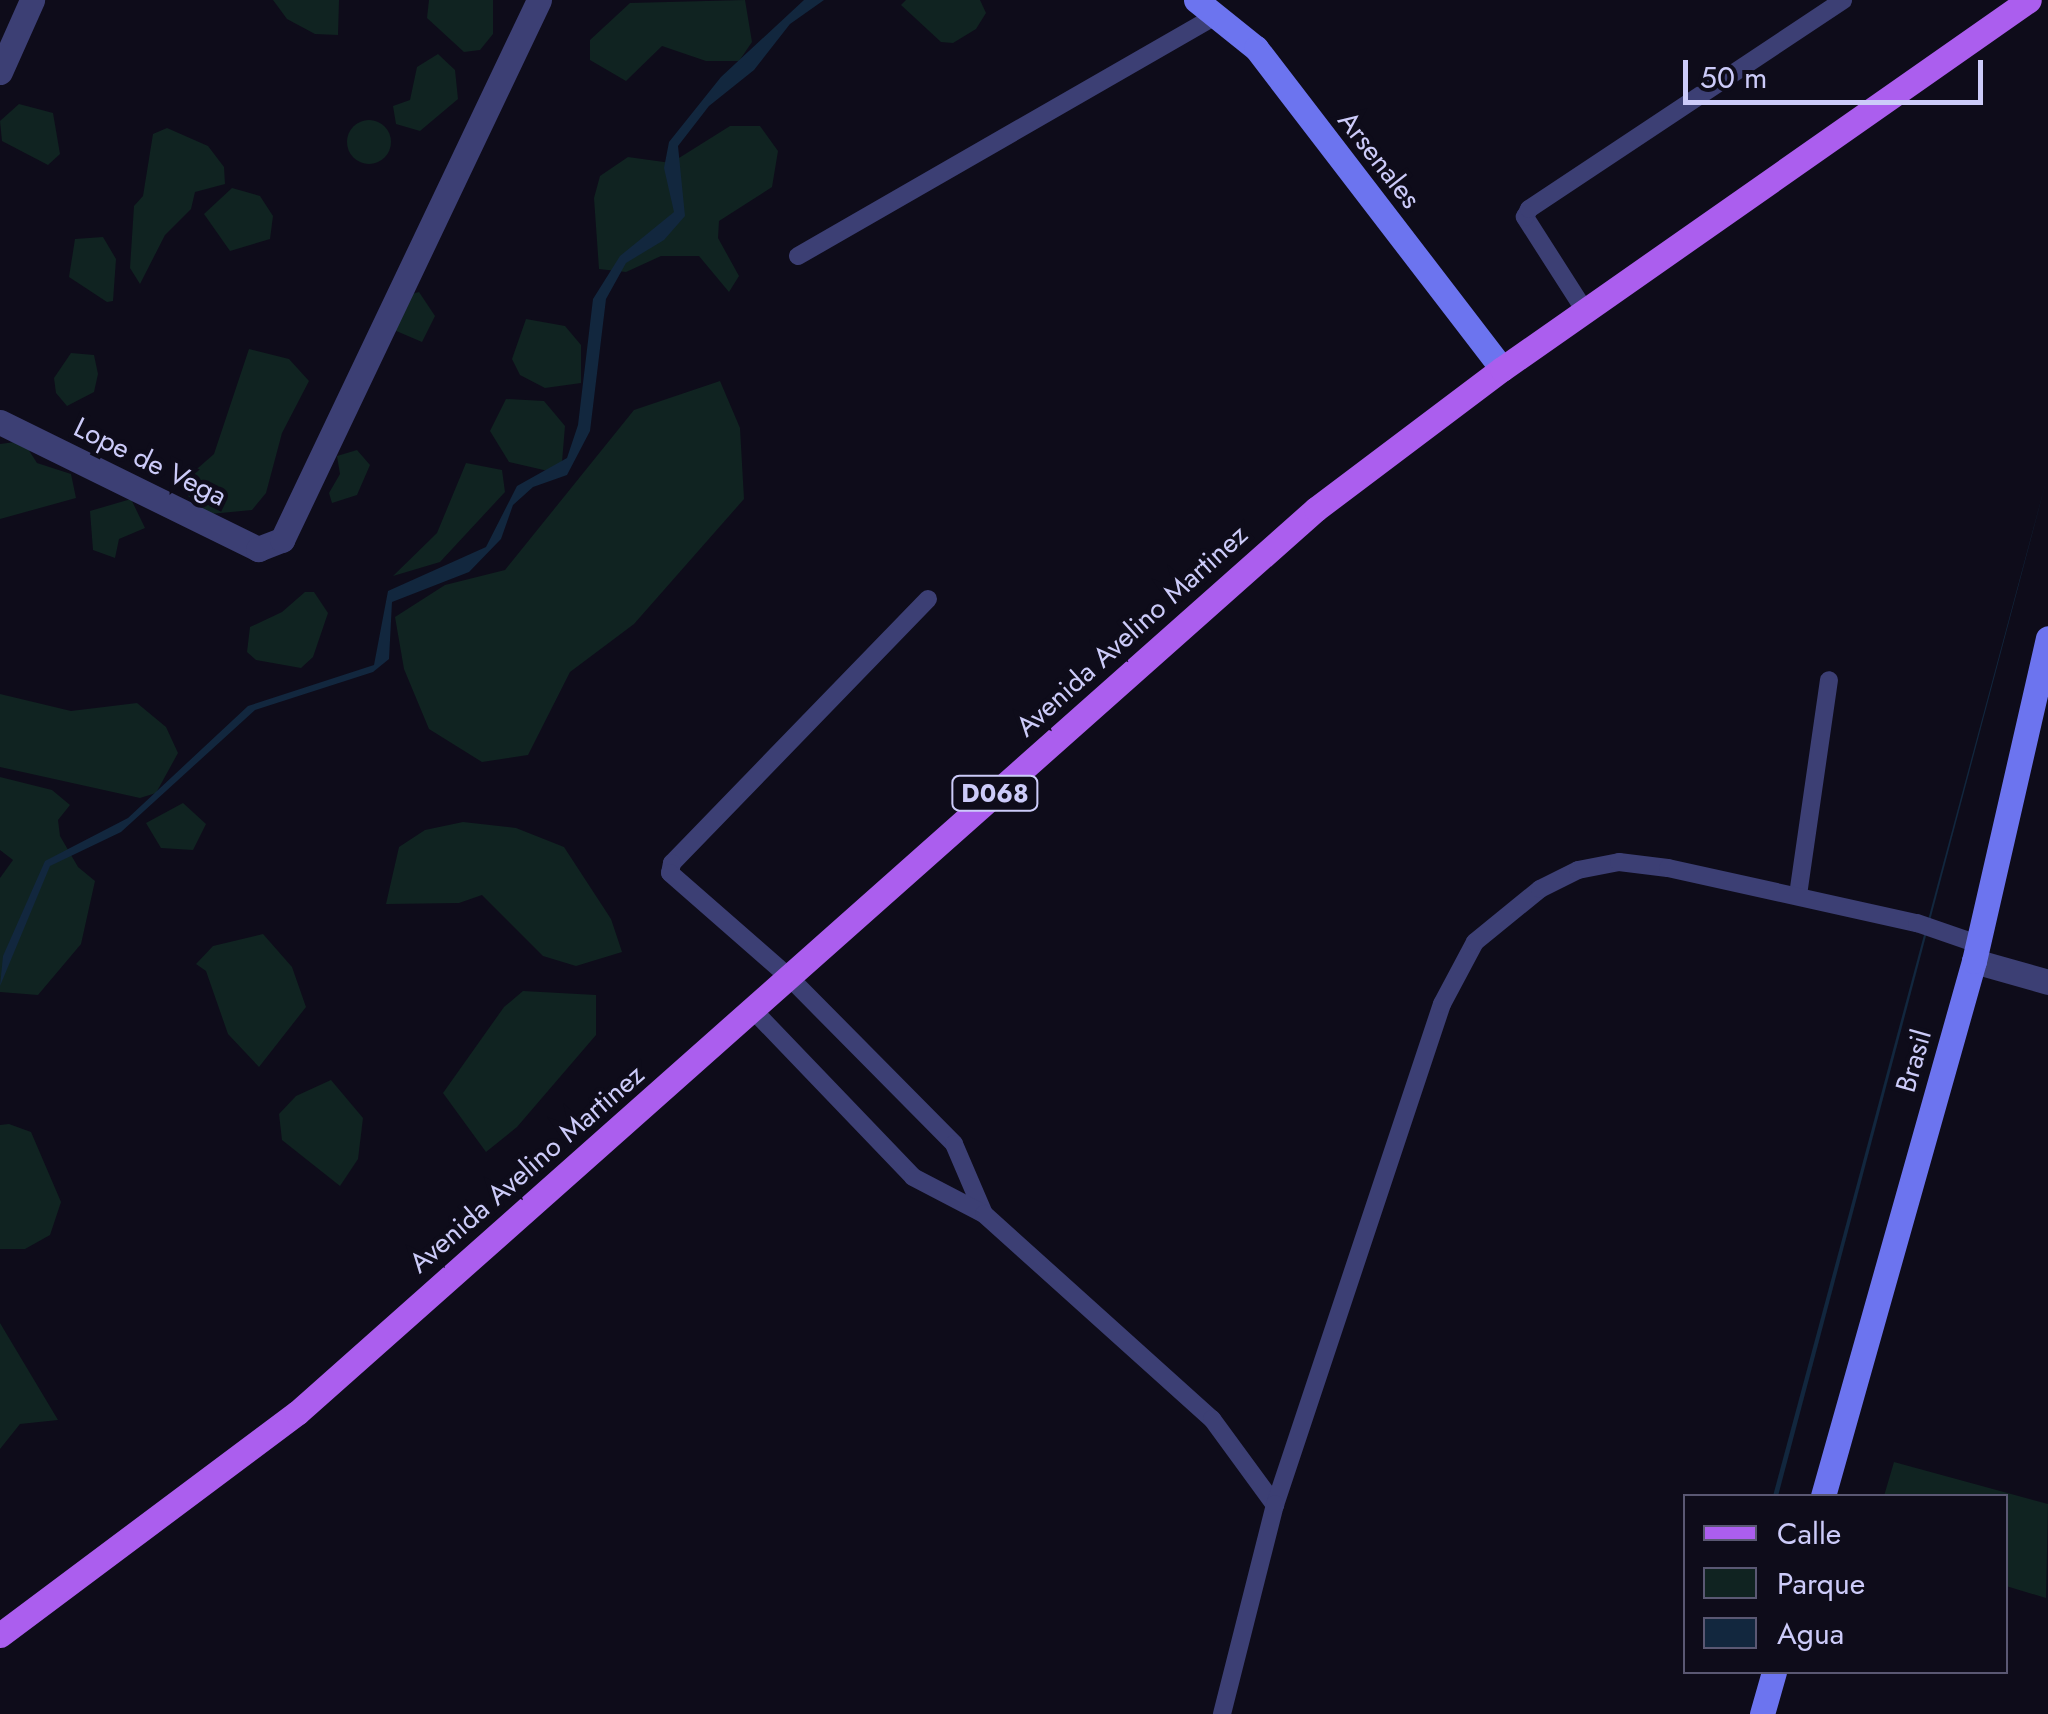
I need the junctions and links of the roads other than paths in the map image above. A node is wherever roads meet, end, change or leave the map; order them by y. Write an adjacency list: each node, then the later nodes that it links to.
1 (32, 0): 6 (street)
2 (539, 0): 10 (street, Lope de Vega)
3 (1843, 0): 8 (lane)
4 (2029, 0): 8 (main road, Avenida Avelino Martinez / D068)
5 (1206, 8): 7 (lane); 9 (main road, Arsenales)
6 (0, 72)
7 (798, 256)
8 (1586, 311): 9 (main road, Avenida Avelino Martinez / D068)
9 (1502, 369): 16 (main road, Avenida Avelino Martinez / D068)
10 (0, 422)
11 (928, 599): 16 (lane)
12 (2048, 638): 15 (main road, Brasil)
13 (1829, 680): 14 (lane)
14 (1798, 895): 15 (lane); 21 (lane)
15 (1976, 952): 17 (street); 20 (main road, Brasil)
16 (792, 979): 18 (main road, Avenida Avelino Martinez / D068); 19 (lane)
17 (2048, 982)
18 (755, 1012): 19 (lane); 22 (main road, Avenida Avelino Martinez / D068)
19 (984, 1214): 21 (lane)
20 (1825, 1494)
21 (1275, 1505): 24 (lane)
22 (0, 1635)
23 (1773, 1674): 25 (main road)
24 (1222, 1714)
25 (1762, 1714)

